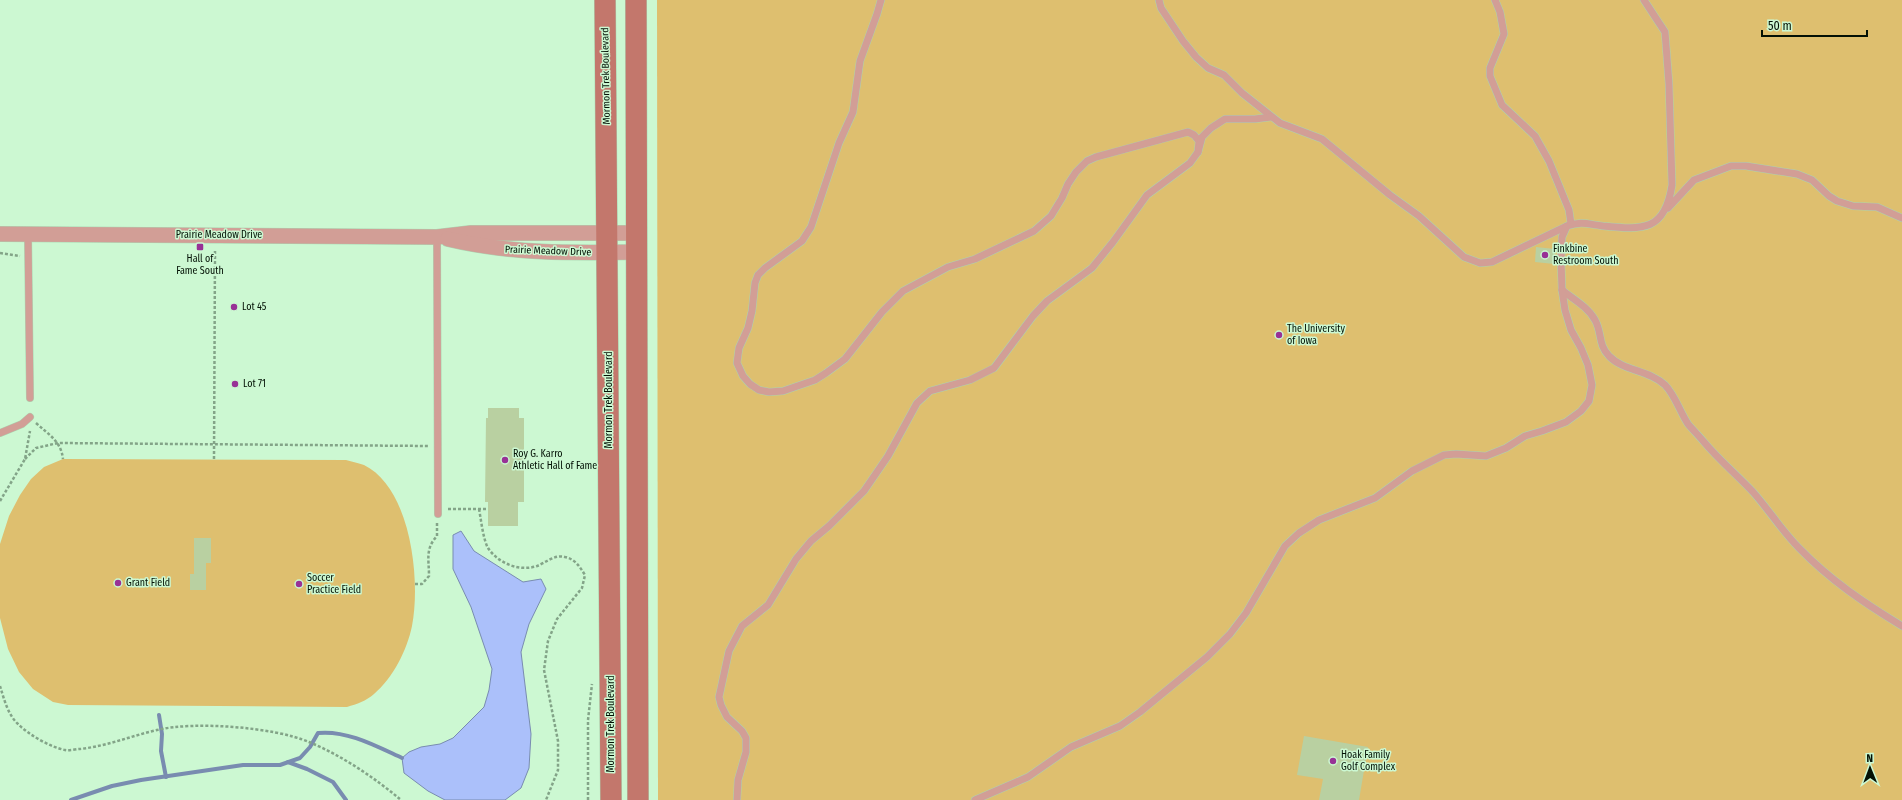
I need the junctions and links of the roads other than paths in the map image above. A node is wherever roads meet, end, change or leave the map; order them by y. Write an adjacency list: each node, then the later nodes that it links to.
1 (605, 0): 16 (main road, Mormon Trek Boulevard)
2 (636, 0): 15 (main road)
3 (881, 0): 8 (lane)
4 (1159, 0): 7 (lane)
5 (1496, 0): 11 (lane)
6 (1644, 0): 9 (lane)
7 (1271, 117): 8 (lane); 11 (lane)
8 (1198, 152): 25 (lane)
9 (1664, 212): 10 (lane); 11 (lane)
10 (1902, 218)
11 (1569, 225): 17 (lane)
12 (0, 234): 13 (street, Prairie Meadow Drive)
13 (28, 234): 14 (street, Prairie Meadow Drive); 18 (lane)
14 (437, 237): 16 (street, Prairie Meadow Drive); 16 (street, Prairie Meadow Drive); 21 (lane)
15 (636, 242): 16 (street, Prairie Meadow Drive); 24 (main road)
16 (608, 243): 23 (main road, Mormon Trek Boulevard)
17 (1562, 290): 22 (lane); 26 (lane)
18 (30, 398)
19 (30, 417): 20 (lane)
20 (0, 433)
21 (438, 512)
22 (1902, 626)
23 (611, 800)
24 (638, 800)
25 (737, 800)
26 (975, 800)

